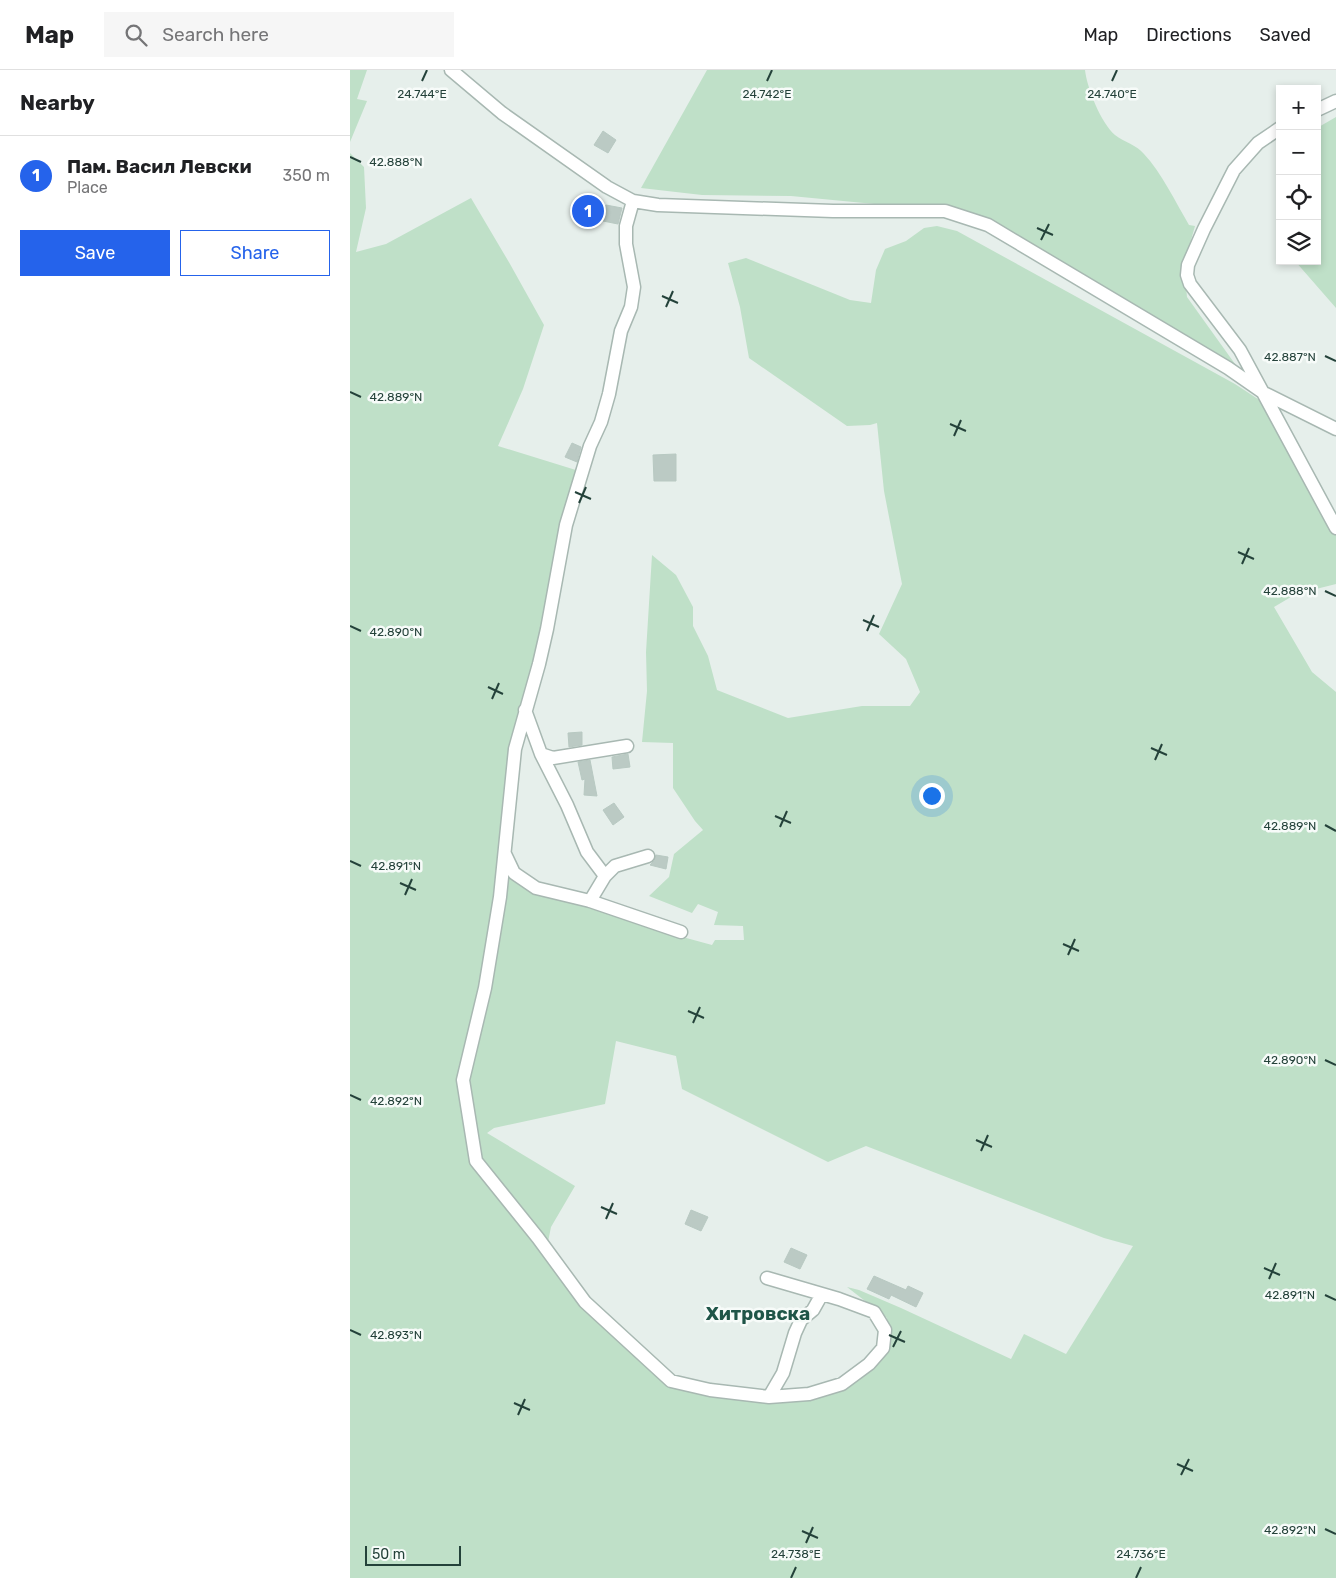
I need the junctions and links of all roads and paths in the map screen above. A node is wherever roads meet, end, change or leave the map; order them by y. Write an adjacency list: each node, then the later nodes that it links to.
1 (451, 70): 5 (street)
2 (1336, 101): 3 (street)
3 (1321, 108)
4 (1277, 130): 6 (street)
5 (633, 201): 6 (street); 9 (street)
6 (1264, 393): 7 (street); 8 (street)
7 (1336, 429)
8 (1336, 528)
9 (526, 710): 11 (street); 12 (street)
10 (627, 746): 11 (street)
11 (540, 754): 14 (street)
12 (505, 854): 15 (street); 19 (street)
13 (648, 856): 14 (street)
14 (604, 876): 15 (street)
15 (590, 900): 16 (street)
16 (680, 932)
17 (767, 1278): 18 (street)
18 (822, 1294): 19 (street); 19 (street)
19 (770, 1397)

